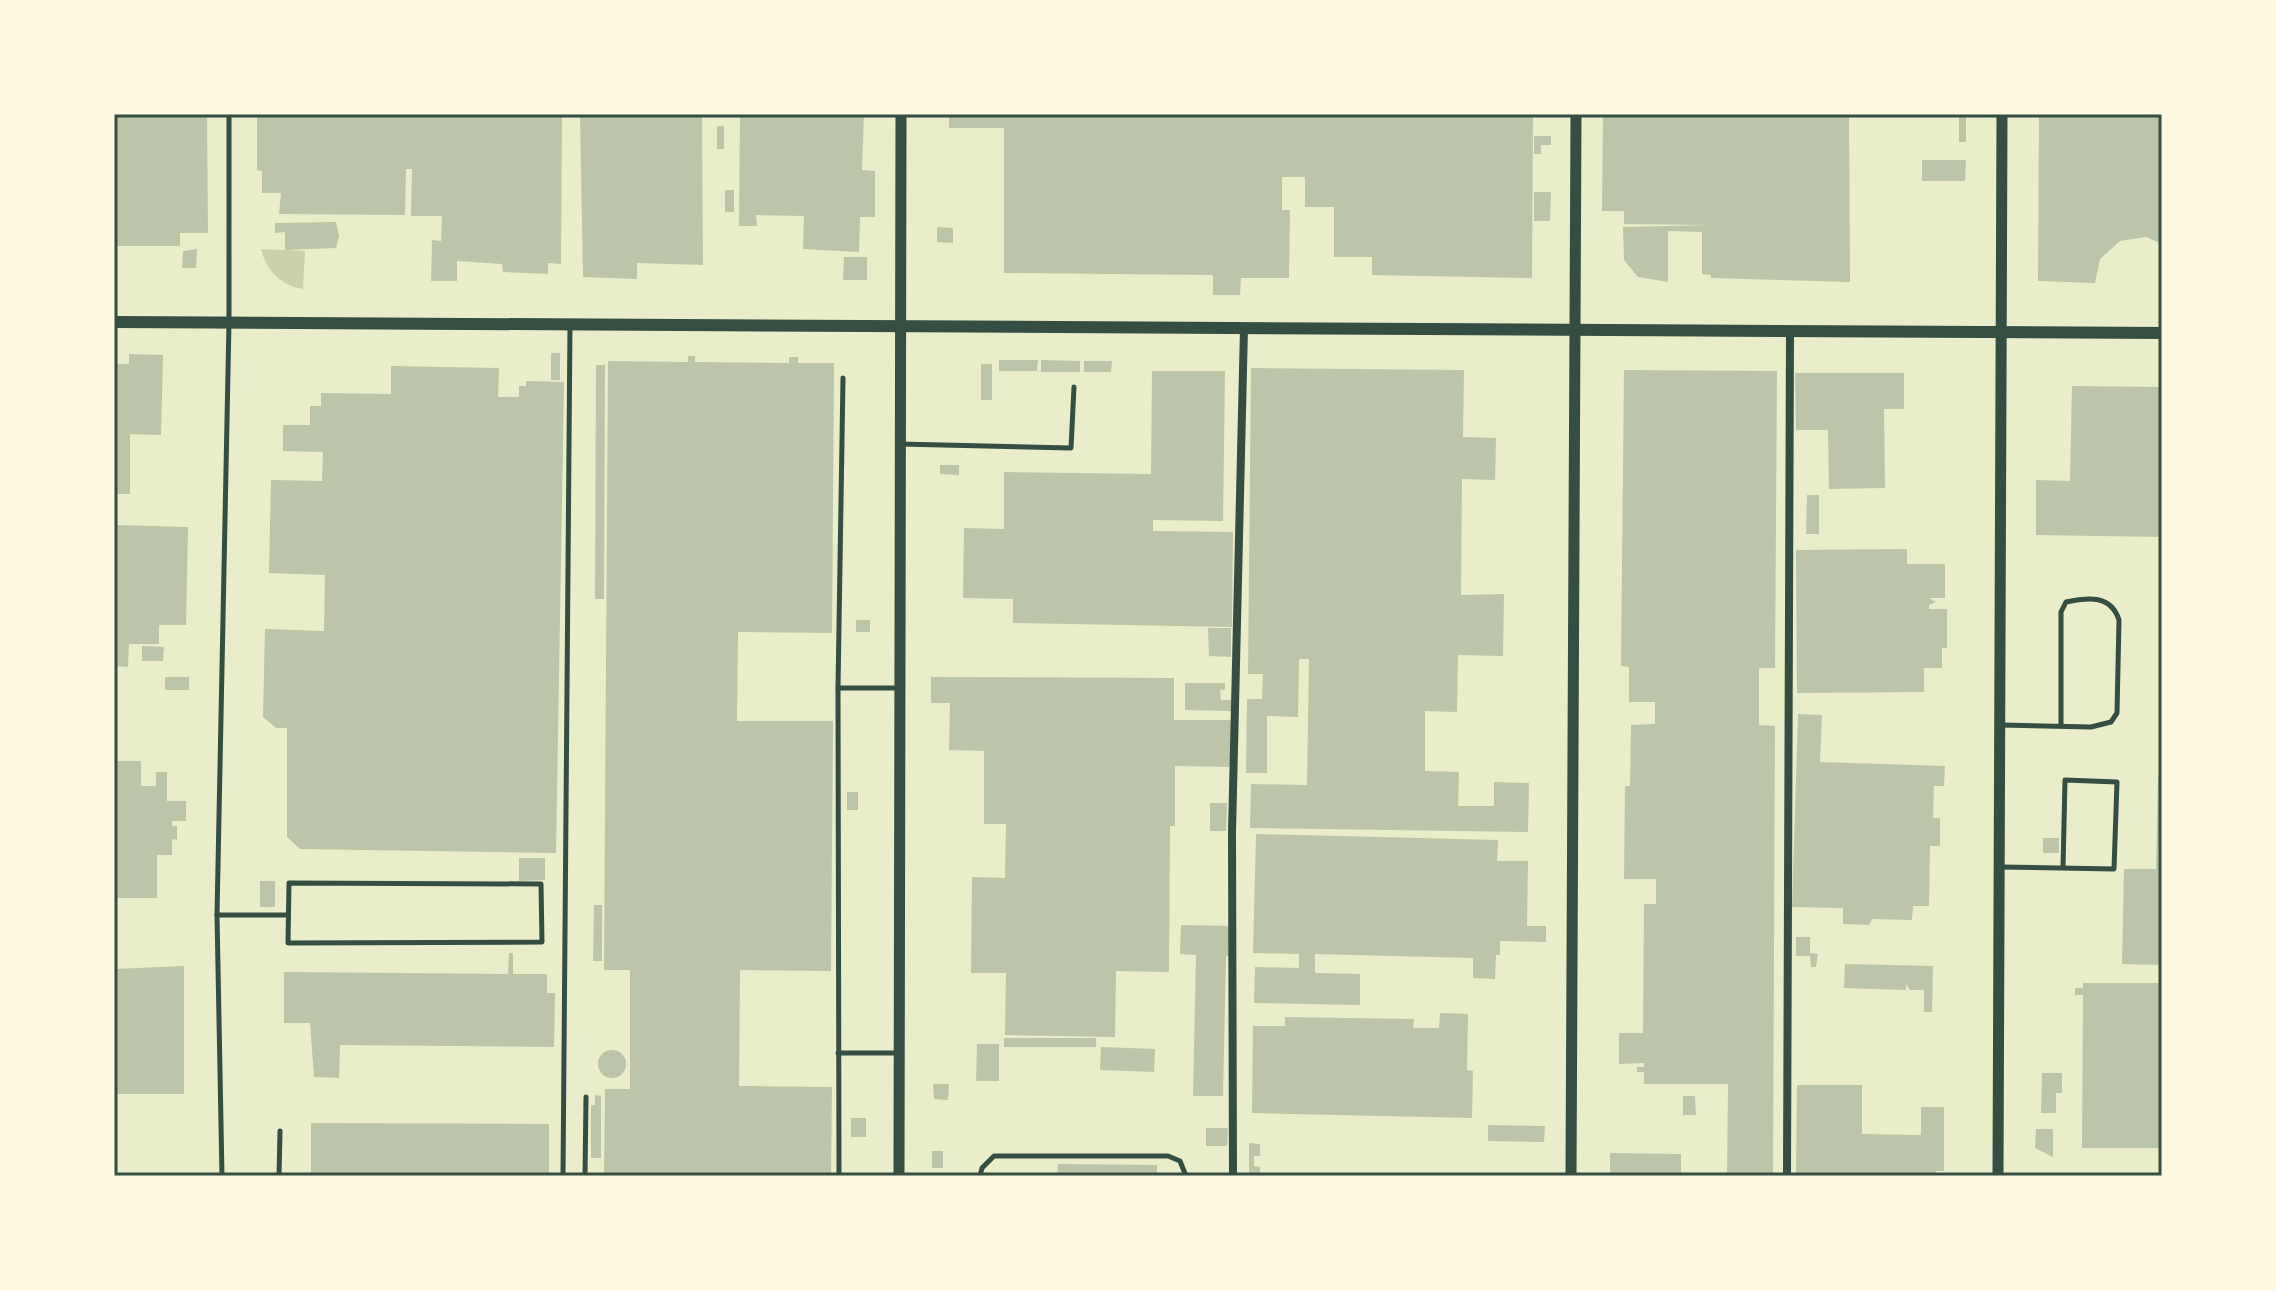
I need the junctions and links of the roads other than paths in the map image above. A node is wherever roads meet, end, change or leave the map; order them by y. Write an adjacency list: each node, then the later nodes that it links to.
1 (229, 114): 6 (lane)
2 (901, 114): 8 (street)
3 (1576, 114): 10 (street)
4 (2002, 114): 12 (street)
5 (114, 322): 6 (main road)
6 (229, 322): 7 (main road); 23 (lane)
7 (571, 324): 8 (main road); 31 (lane)
8 (898, 326): 9 (main road); 16 (street)
9 (1244, 328): 10 (main road); 37 (street)
10 (1575, 330): 11 (main road); 38 (street)
11 (1790, 331): 12 (main road); 39 (street)
12 (2001, 332): 13 (main road); 19 (street)
13 (2162, 333)
14 (843, 378): 17 (lane)
15 (1074, 387): 16 (lane)
16 (898, 444): 18 (street)
17 (838, 688): 18 (lane); 25 (lane)
18 (898, 688): 26 (street)
19 (2000, 725): 20 (lane); 21 (street)
20 (2061, 726): 20 (lane)
21 (1999, 867): 22 (lane); 40 (street)
22 (2063, 868): 22 (lane)
23 (217, 915): 24 (lane); 29 (lane)
24 (288, 915): 24 (lane)
25 (838, 1053): 26 (lane); 33 (lane)
26 (899, 1053): 34 (street)
27 (586, 1097): 32 (lane)
28 (280, 1131): 30 (lane)
29 (222, 1176)
30 (279, 1176)
31 (563, 1176)
32 (585, 1176)
33 (839, 1176)
34 (899, 1176)
35 (980, 1176): 36 (lane)
36 (1186, 1176)
37 (1233, 1176)
38 (1571, 1176)
39 (1787, 1176)
40 (1998, 1176)

